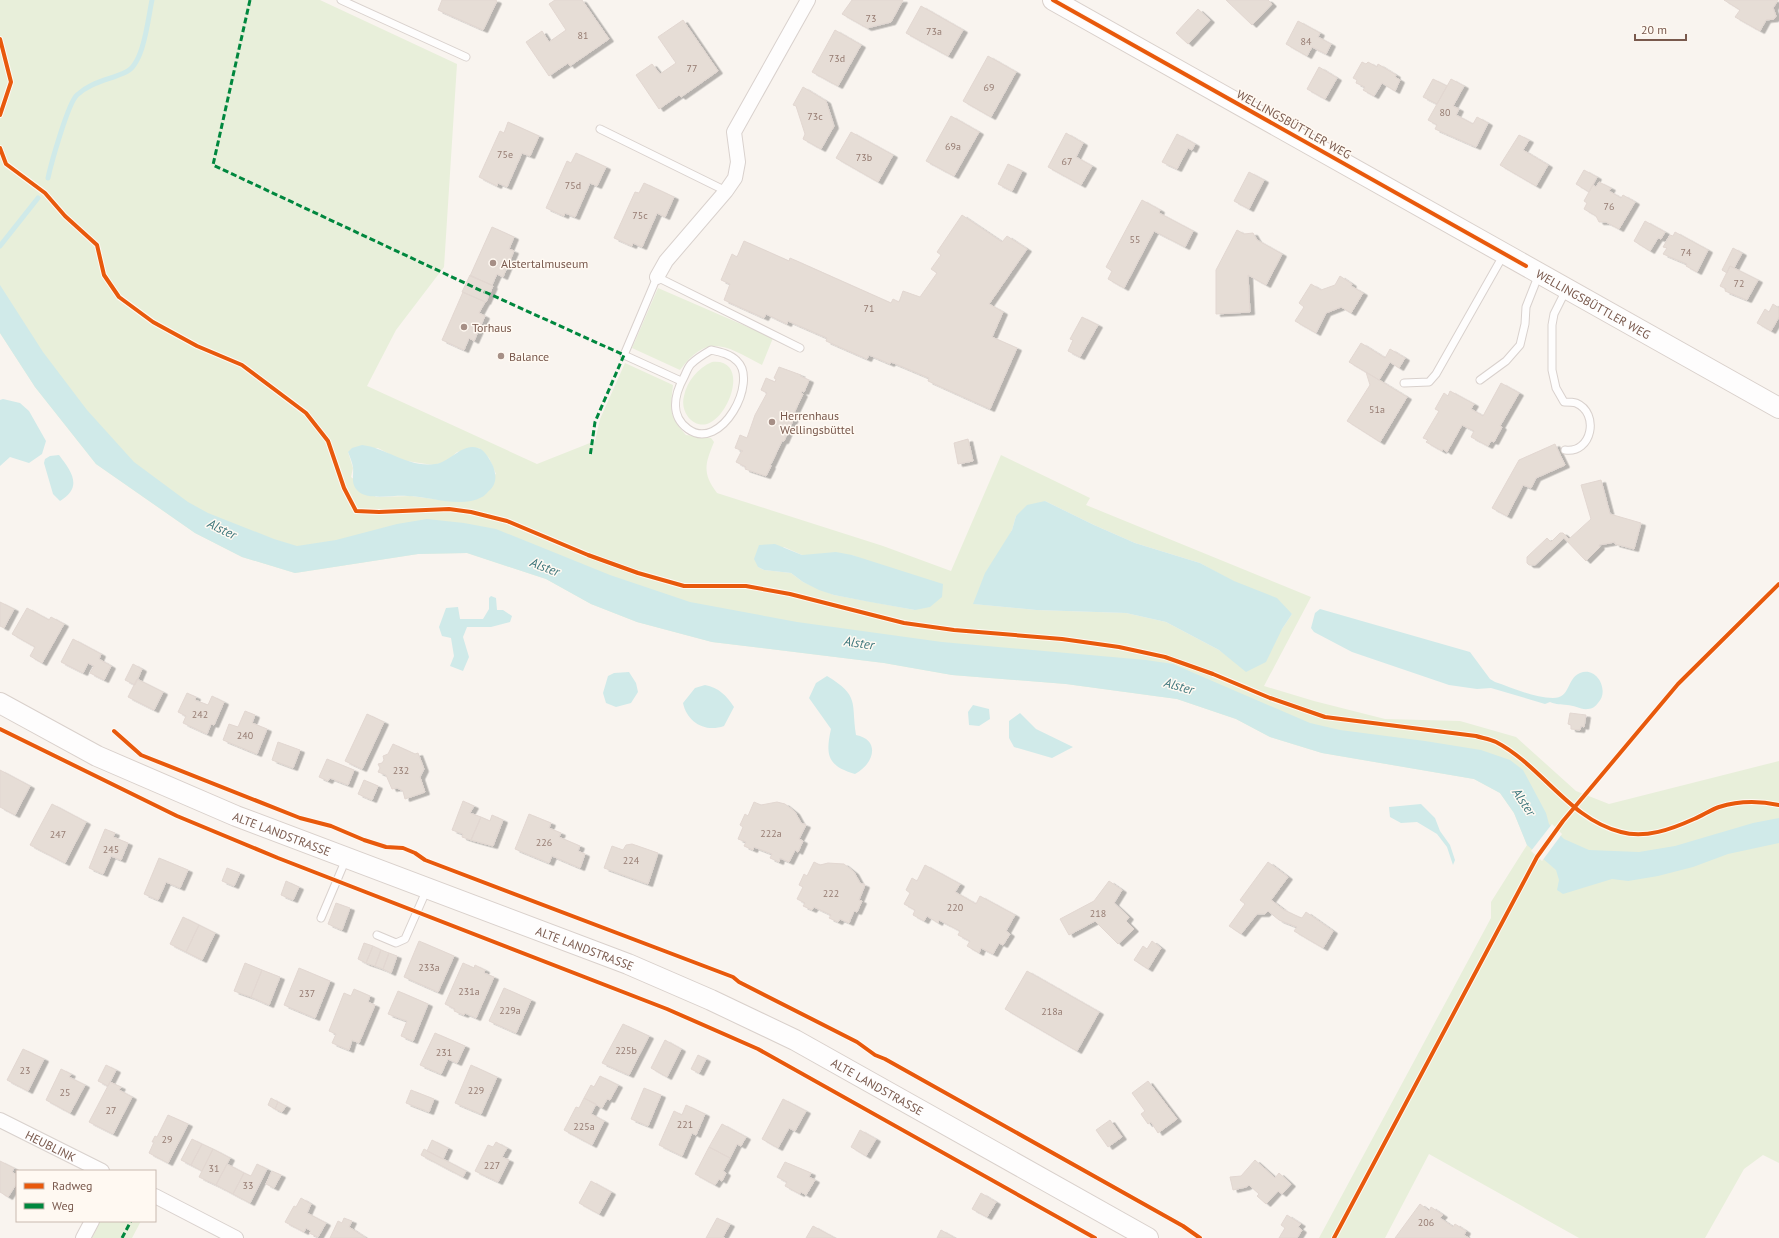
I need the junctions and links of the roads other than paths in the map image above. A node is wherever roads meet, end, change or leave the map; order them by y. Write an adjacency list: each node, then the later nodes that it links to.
1 (341, 0): 4 (lane)
2 (808, 0): 6 (street)
3 (1053, 0): 7 (main road, WELLINGSBÜTTLER WEG)
4 (466, 57)
5 (600, 129): 6 (lane)
6 (726, 192): 9 (street)
7 (1504, 254): 8 (main road, WELLINGSBÜTTLER WEG); 14 (lane)
8 (1539, 273): 10 (main road, WELLINGSBÜTTLER WEG); 12 (lane)
9 (657, 277): 11 (lane); 13 (lane)
10 (1566, 289): 15 (main road, WELLINGSBÜTTLER WEG); 16 (lane)
11 (800, 348)
12 (1480, 380)
13 (681, 381): 13 (lane)
14 (1404, 383)
15 (1779, 408)
16 (1565, 450)
17 (0, 703): 18 (main road, ALTE LANDSTRASSE)
18 (346, 859): 19 (main road, ALTE LANDSTRASSE); 20 (lane)
19 (428, 889): 21 (lane); 28 (main road, ALTE LANDSTRASSE)
20 (320, 918)
21 (377, 935)
22 (0, 1120): 23 (street, HEUBLINK)
23 (100, 1170)
24 (156, 1197): 27 (street)
25 (91, 1222): 26 (street)
26 (83, 1238)
27 (236, 1238)
28 (1148, 1238)

